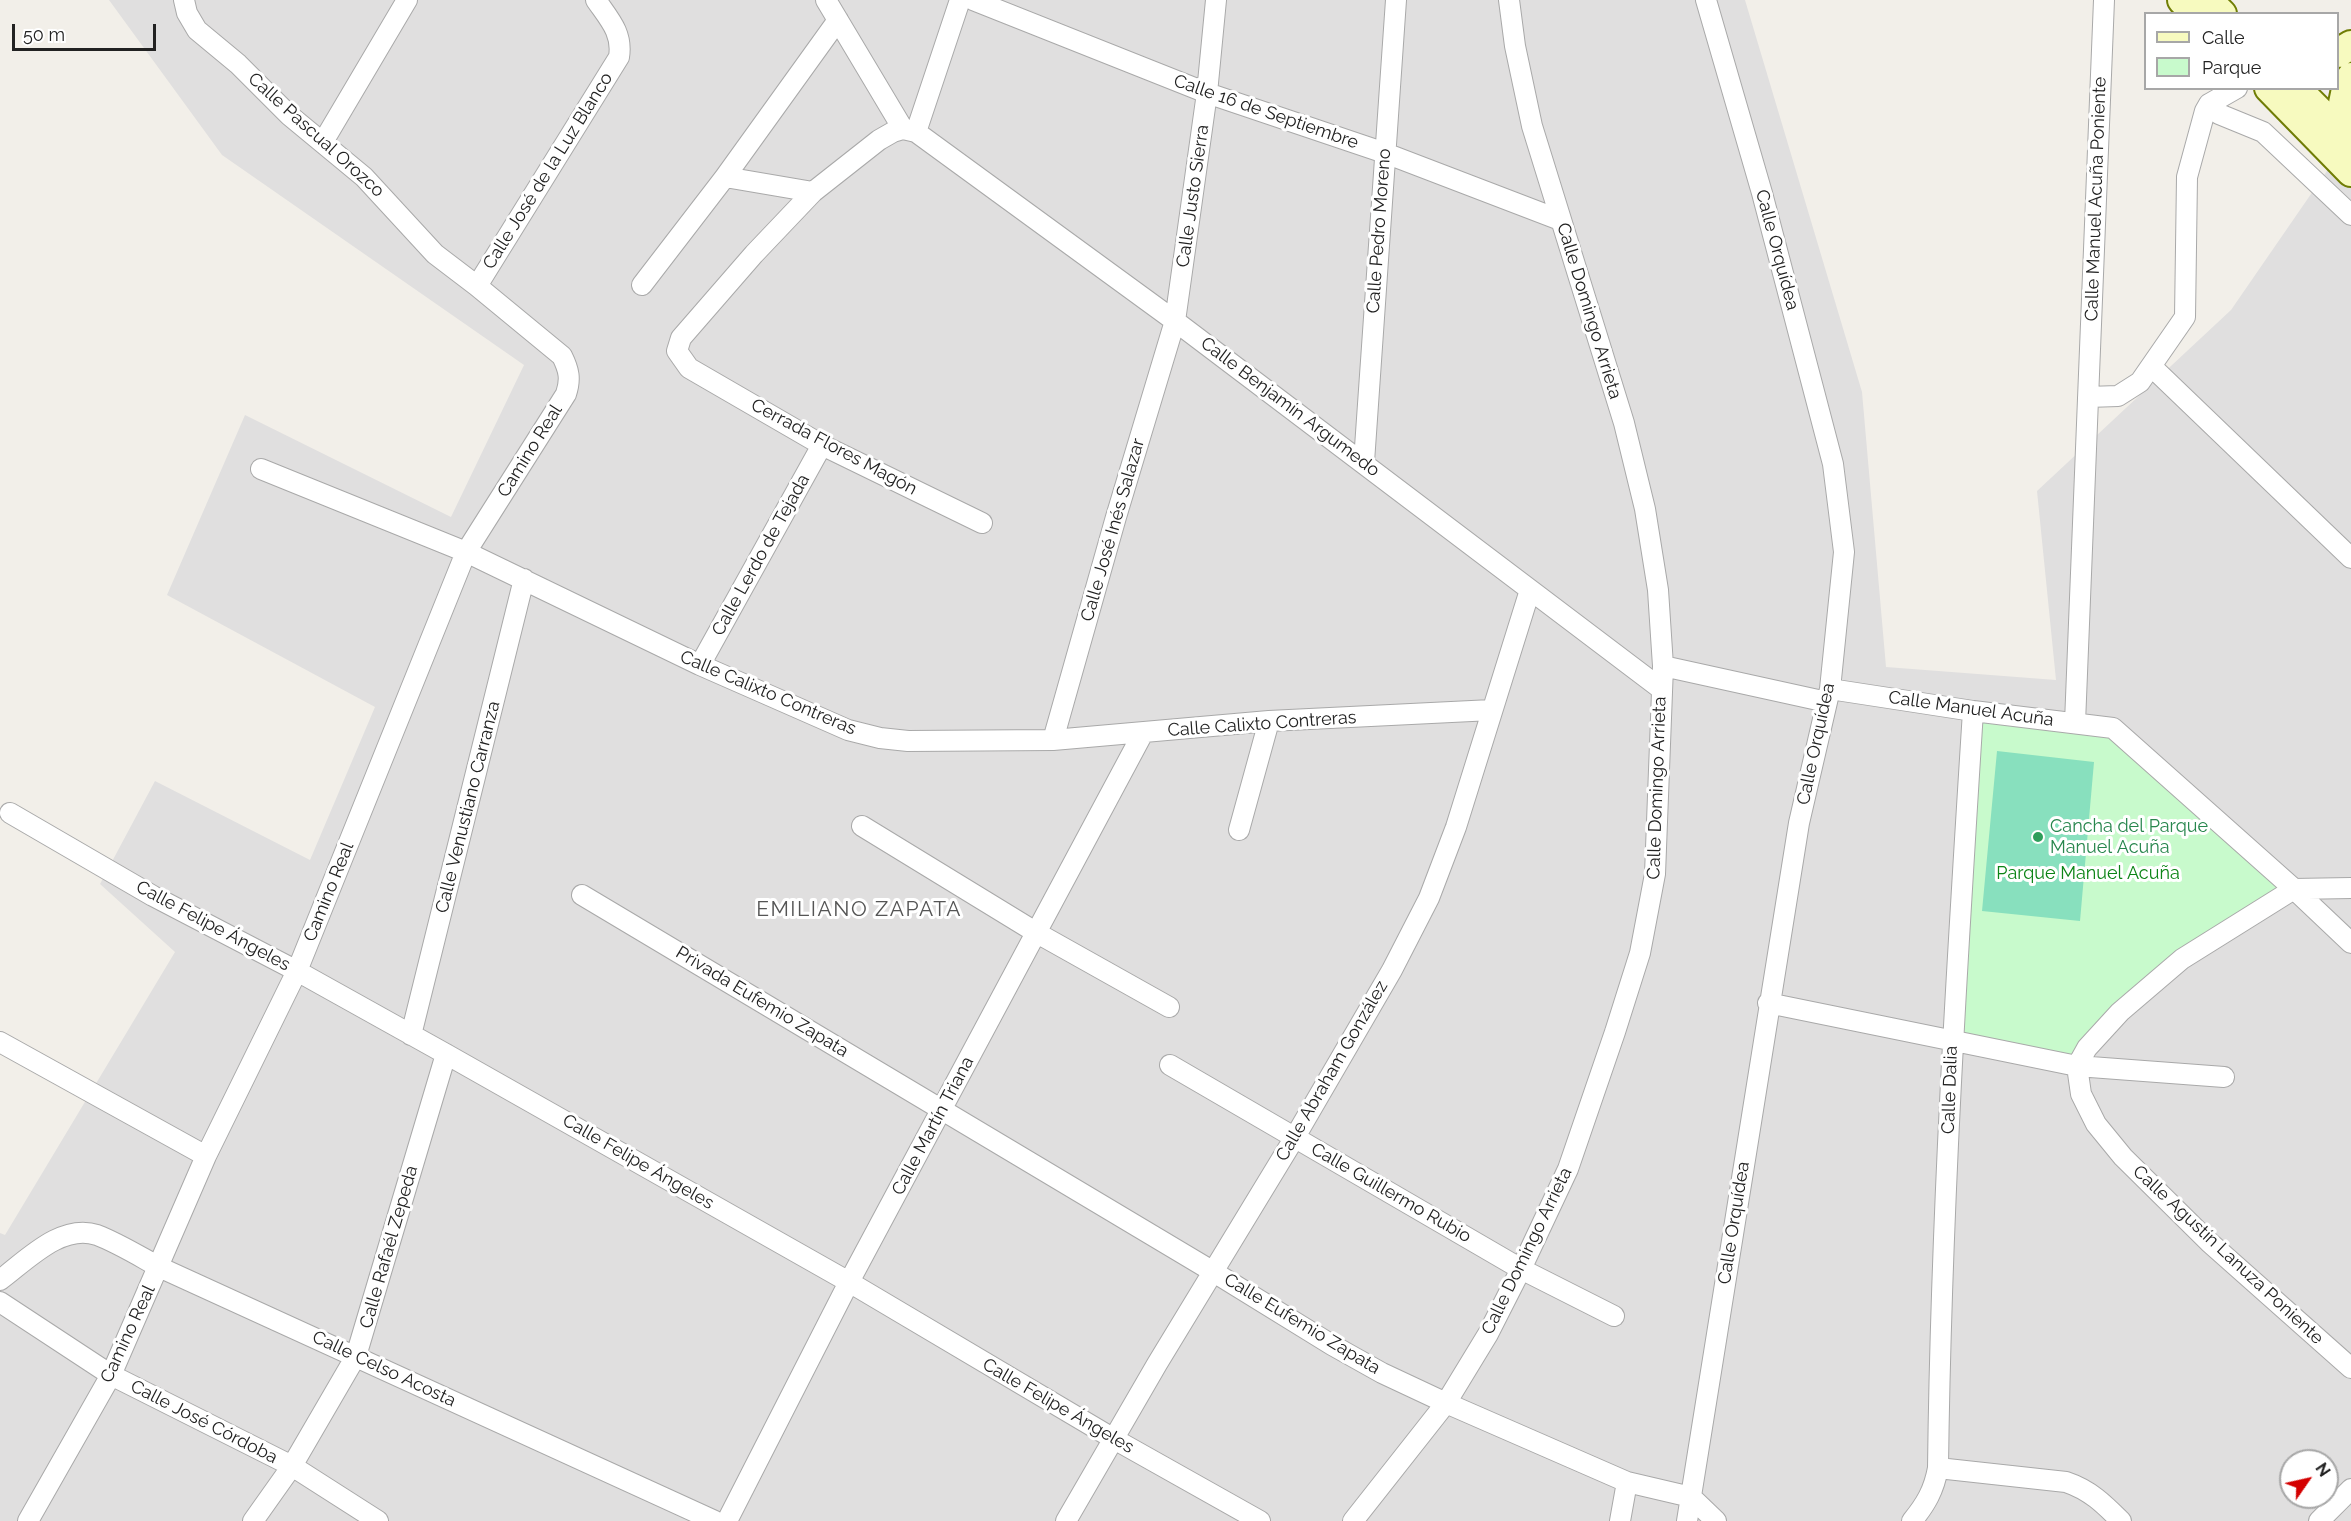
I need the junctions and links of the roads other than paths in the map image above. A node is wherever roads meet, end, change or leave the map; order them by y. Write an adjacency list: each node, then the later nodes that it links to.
1 (184, 0): 27 (street, Calle Pascual Orozco)
2 (407, 0): 27 (street)
3 (596, 0): 36 (street, Calle José de la Luz Blanco)
4 (826, 0): 16 (street)
5 (960, 0): 26 (street)
6 (973, 0): 23 (street, Calle 16 de Septiembre)
7 (1216, 0): 23 (street, Calle Justo Sierra)
8 (1396, 0): 29 (street, Calle Pedro Moreno)
9 (1509, 0): 34 (street, Calle Domingo Arrieta)
10 (1706, 0): 52 (street, Calle Orquídea)
11 (2104, 0): 40 (street, Calle Manuel Acuña Poniente)
12 (2182, 0): 14 (main road)
13 (2208, 0): 15 (main road)
14 (2193, 12)
15 (2220, 12)
16 (838, 20): 26 (street); 31 (street)
17 (2351, 60): 18 (main road)
18 (2339, 69)
19 (2351, 77): 28 (main road)
20 (2234, 90): 25 (street)
21 (2272, 90): 28 (main road)
22 (2301, 90): 24 (main road)
23 (1207, 93): 29 (street, Calle 16 de Septiembre); 37 (street, Calle Justo Sierra)
24 (2326, 101): 28 (main road)
25 (2209, 104): 33 (street); 38 (street)
26 (909, 130): 32 (street); 37 (street, Calle Benjamín Argumedo)
27 (323, 142): 36 (street, Calle Pascual Orozco)
28 (2343, 144): 30 (main road)
29 (1385, 153): 34 (street, Calle 16 de Septiembre); 42 (street, Calle Pedro Moreno)
30 (2351, 172)
31 (725, 177): 32 (street); 35 (street)
32 (813, 192): 41 (street, Cerrada Flores Magón)
33 (2351, 215)
34 (1560, 220): 50 (street, Calle Domingo Arrieta)
35 (642, 285)
36 (477, 286): 39 (street, Calle Pascual Orozco)
37 (1175, 321): 42 (street, Calle Benjamín Argumedo); 58 (street, Calle José Inés Salazar)
38 (2151, 366): 40 (street); 46 (street)
39 (566, 394): 45 (street, Camino Real)
40 (2088, 397): 56 (street, Calle Manuel Acuña Poniente)
41 (822, 445): 44 (street, Cerrada Flores Magón); 49 (street, Calle Lerdo de Tejada)
42 (1364, 462): 48 (street, Calle Benjamín Argumedo)
43 (261, 469): 45 (street, Calle Calixto Contreras)
44 (982, 523)
45 (466, 552): 47 (street, Calle Calixto Contreras); 67 (street, Camino Real)
46 (2351, 558)
47 (524, 579): 49 (street, Calle Calixto Contreras); 70 (street, Calle Venustiano Carranza)
48 (1530, 590): 51 (street, Calle Benjamín Argumedo); 53 (street, Calle Abraham González)
49 (700, 665): 58 (street, Calle Calixto Contreras)
50 (1663, 666): 51 (street, Calle Domingo Arrieta); 52 (street, Calle Manuel Acuña)
51 (1660, 688): 81 (street, Calle Domingo Arrieta)
52 (1824, 697): 54 (street, Calle Manuel Acuña); 68 (street, Calle Orquídea)
53 (1492, 710): 55 (street, Calle Calixto Contreras); 78 (street, Calle Abraham González)
54 (1973, 711): 56 (street, Calle Manuel Acuña); 71 (street, Calle Dalia)
55 (1269, 721): 57 (street, Calle Calixto Contreras); 61 (street)
56 (2075, 723): 62 (street, Calle Manuel Acuña)
57 (1143, 733): 58 (street, Calle Calixto Contreras); 65 (street, Calle Martín Triana)
58 (1053, 740)
59 (10, 813): 67 (street, Calle Felipe Ángeles)
60 (862, 826): 65 (street)
61 (1239, 830)
62 (2294, 888): 63 (street); 66 (street); 75 (street)
63 (2351, 888)
64 (582, 895): 77 (street, Privada Eufemio Zapata)
65 (1037, 933): 69 (street); 77 (street, Calle Martín Triana)
66 (2351, 943)
67 (297, 971): 70 (street, Calle Felipe Ángeles); 79 (street, Camino Real)
68 (1768, 1003): 71 (street); 96 (street, Calle Orquídea)
69 (1169, 1007)
70 (411, 1035): 73 (street, Calle Felipe Ángeles)
71 (1952, 1040): 75 (street); 93 (street, Calle Dalia)
72 (0, 1042): 79 (street)
73 (446, 1054): 84 (street, Calle Felipe Ángeles); 87 (street, Calle Rafaél Zepeda)
74 (1170, 1065): 78 (street, Calle Guillermo Rubio)
75 (2077, 1066): 76 (street); 88 (street, Calle Agustín Lanuza Poniente)
76 (2224, 1077)
77 (942, 1110): 82 (street, Calle Eufemio Zapata); 84 (street, Calle Martín Triana)
78 (1295, 1137): 81 (street, Calle Guillermo Rubio); 82 (street, Calle Abraham González)
79 (206, 1156): 80 (street, Camino Real)
80 (159, 1266): 83 (street, Calle Celso Acosta); 87 (street, Calle Celso Acosta); 89 (street, Camino Real)
81 (1521, 1269): 86 (street, Calle Guillermo Rubio); 90 (street, Calle Domingo Arrieta)
82 (1212, 1271): 90 (street, Calle Eufemio Zapata); 91 (street, Calle Abraham González)
83 (0, 1280)
84 (849, 1282): 91 (street, Calle Felipe Ángeles); 101 (street, Calle Martín Triana)
85 (0, 1302): 89 (street, Calle José Córdoba)
86 (1614, 1316)
87 (356, 1356): 92 (street, Calle Rafaél Zepeda); 100 (street, Calle Celso Acosta)
88 (2351, 1368)
89 (111, 1375): 92 (street, Calle José Córdoba); 97 (street, Camino Real)
90 (1446, 1403): 94 (street, Calle Eufemio Zapata); 104 (street, Calle Domingo Arrieta)
91 (1114, 1439): 102 (street, Calle Abraham González); 103 (street, Calle Felipe Ángeles)
92 (292, 1466): 98 (street, Calle Rafaél Zepeda); 99 (street, Calle José Córdoba)
93 (1938, 1468): 108 (street, Calle Dalia); 109 (street)
94 (1635, 1484): 96 (street, Calle Eufemio Zapata); 105 (street)
95 (2351, 1489): 110 (street)
96 (1687, 1496): 106 (street, Calle Orquídea); 107 (street)
97 (28, 1521)
98 (253, 1521)
99 (378, 1521)
100 (715, 1521)
101 (727, 1521)
102 (1066, 1521)
103 (1260, 1521)
104 (1353, 1521)
105 (1620, 1521)
106 (1687, 1521)
107 (1716, 1521)
108 (1912, 1521)
109 (2121, 1521)
110 (2319, 1521)

